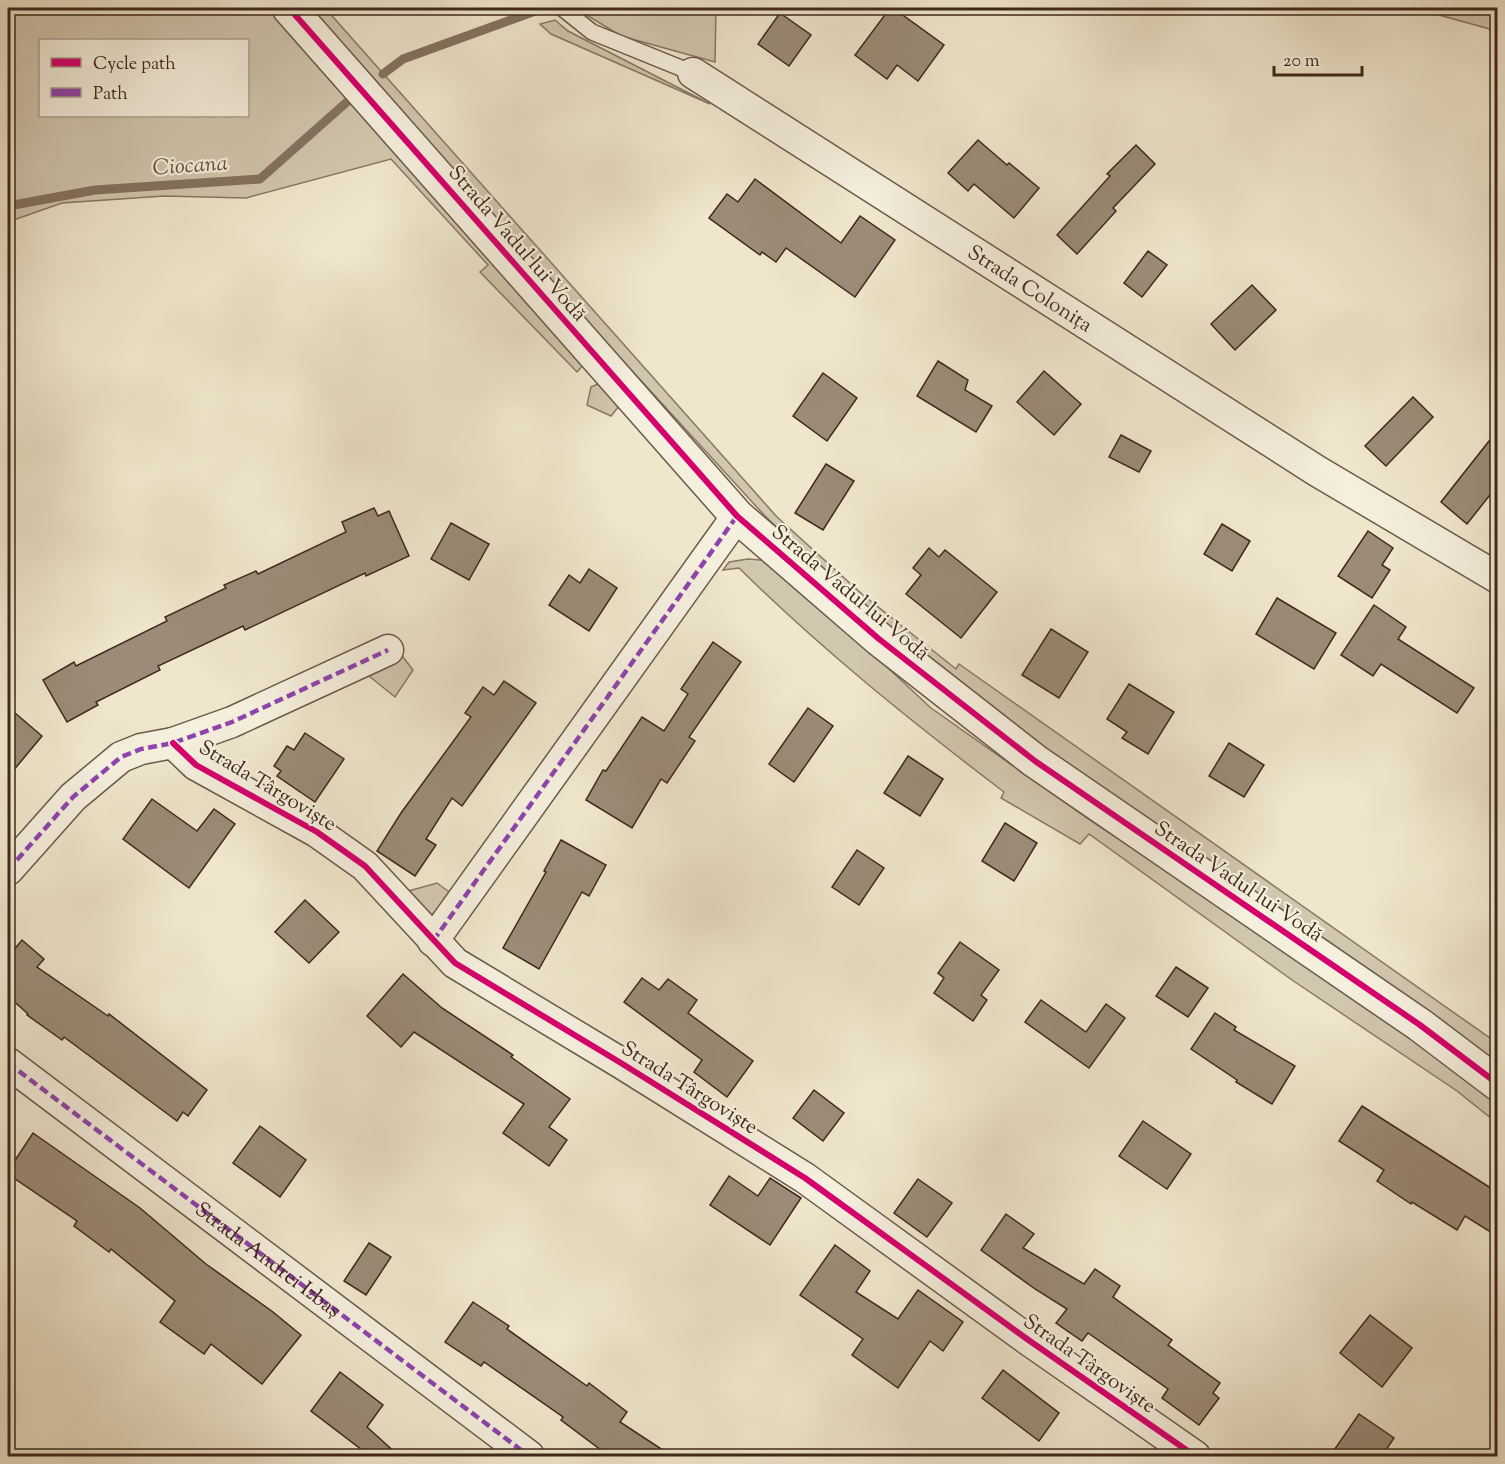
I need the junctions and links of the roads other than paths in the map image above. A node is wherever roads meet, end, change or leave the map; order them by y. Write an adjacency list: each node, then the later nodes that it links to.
1 (289, 8): 4 (street, Strada Vadul lui Vodă)
2 (562, 8): 3 (lane, Strada Colonița)
3 (693, 73): 5 (street, Strada Colonița)
4 (737, 516): 9 (street); 11 (street, Strada Vadul lui Vodă)
5 (1497, 578)
6 (388, 650): 7 (street)
7 (173, 743): 8 (street); 9 (street, Strada Târgoviște)
8 (8, 870)
9 (433, 941): 13 (street, Strada Târgoviște)
10 (8, 1063): 12 (street, Strada Andrei Izbaș)
11 (1497, 1084)
12 (529, 1456)
13 (1195, 1456)

